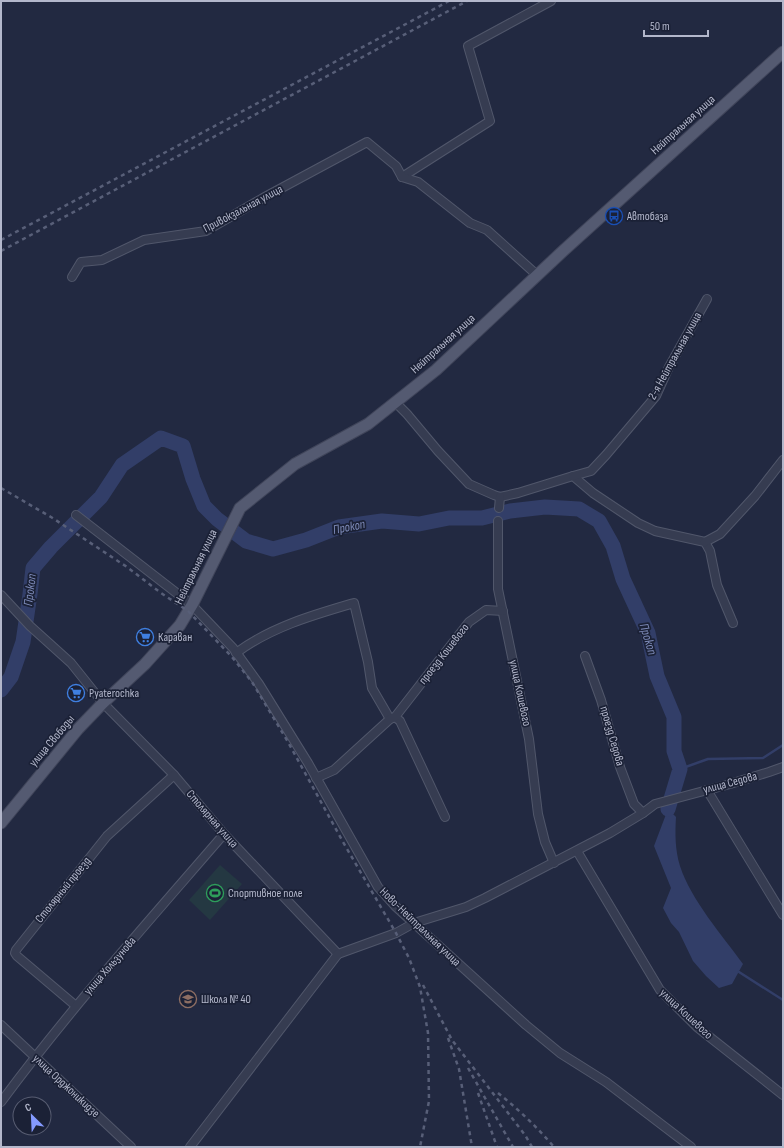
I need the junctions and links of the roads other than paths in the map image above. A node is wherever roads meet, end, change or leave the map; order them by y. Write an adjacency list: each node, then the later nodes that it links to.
1 (551, 1): 3 (street)
2 (783, 52): 4 (main road, Нейтральная улица)
3 (402, 177): 4 (street); 5 (street, Привокзальная улица)
4 (537, 275): 7 (main road, Нейтральная улица)
5 (72, 277)
6 (708, 299): 9 (street, 2-я Нейтральная улица)
7 (395, 402): 10 (street); 16 (main road, Нейтральная улица)
8 (783, 460): 14 (street)
9 (573, 476): 10 (street, 2-я Нейтральная улица); 14 (street)
10 (500, 497): 11 (street)
11 (498, 508)
12 (76, 515): 16 (street, Ново-Нейтральная улица)
13 (498, 521): 17 (street, улица Кошевого)
14 (705, 542): 18 (street)
15 (1, 595): 22 (street, Столярная улица)
16 (192, 605): 19 (street, Ново-Нейтральная улица); 21 (main road, Нейтральная улица)
17 (504, 611): 23 (street, проезд Кошевого); 33 (street, улица Кошевого)
18 (733, 623)
19 (236, 653): 23 (street); 26 (street, Ново-Нейтральная улица)
20 (585, 656): 28 (street, проезд Седова)
21 (145, 664): 22 (main road, улица Свободы)
22 (103, 703): 25 (street, Столярная улица); 30 (main road, улица Свободы)
23 (392, 718): 26 (street, проезд Кошевого); 29 (street)
24 (783, 767): 27 (street, улица Седова)
25 (174, 775): 31 (street, Столярная улица); 37 (street, Столярный проезд)
26 (316, 778): 35 (street, Ново-Нейтральная улица)
27 (707, 790): 28 (street, улица Седова); 34 (street)
28 (643, 813): 32 (street)
29 (444, 818)
30 (1, 823)
31 (224, 834): 36 (street, Столярная улица); 37 (street, улица Хользунова)
32 (577, 850): 33 (street); 40 (street, улица Кошевого)
33 (554, 863): 35 (street)
34 (783, 915)
35 (414, 923): 36 (street); 44 (street, Ново-Нейтральная улица)
36 (338, 954): 43 (street)
37 (76, 1006): 39 (street, улица Хользунова)
38 (1, 1025): 39 (street, улица Орджоникидзе)
39 (35, 1057): 41 (street, улица Хользунова); 42 (street, улица Орджоникидзе)
40 (783, 1095)
41 (1, 1102)
42 (131, 1147)
43 (190, 1147)
44 (691, 1147)

